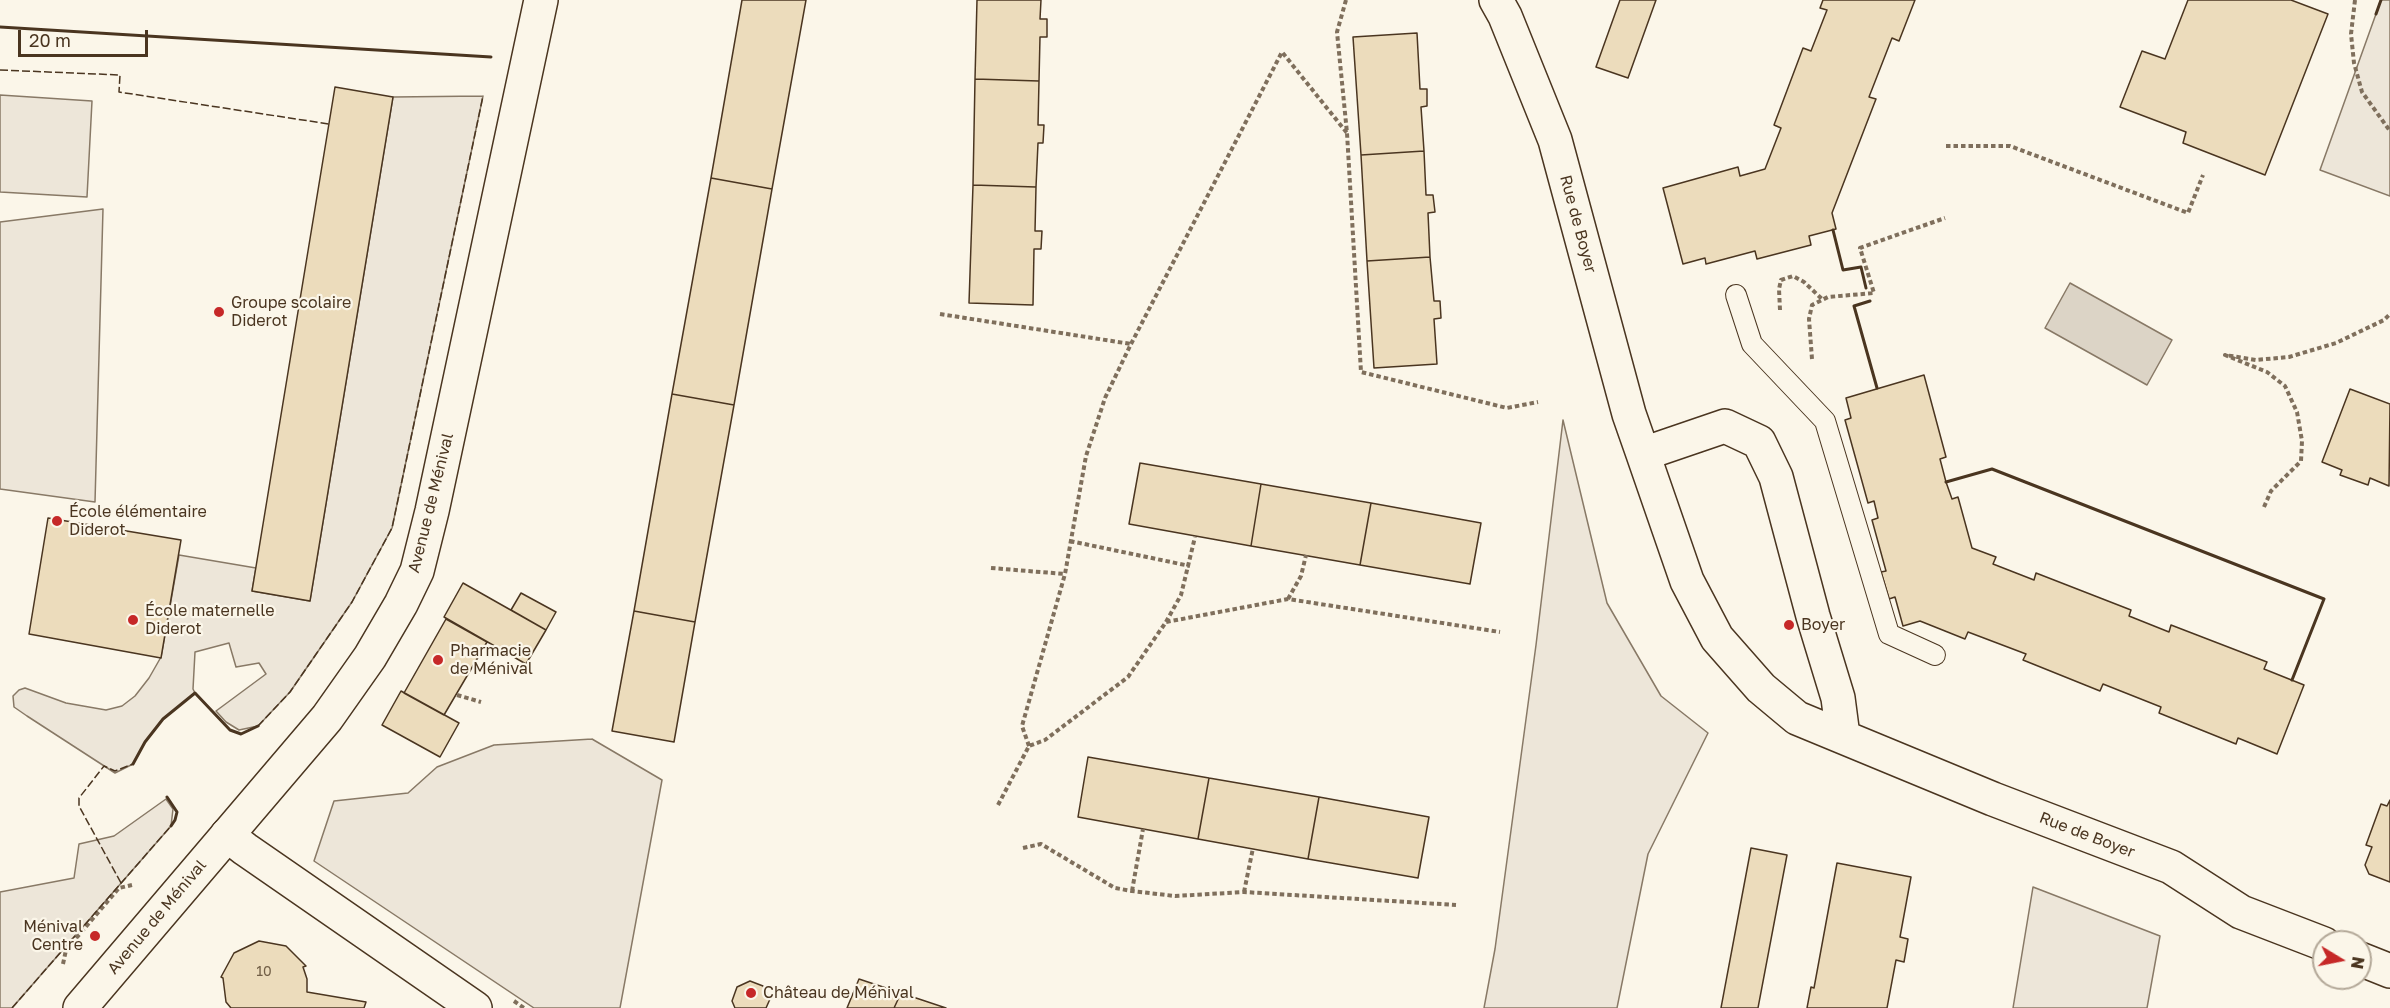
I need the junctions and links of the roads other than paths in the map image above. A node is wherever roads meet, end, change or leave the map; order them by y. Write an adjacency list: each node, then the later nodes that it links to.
1 (541, 0): 7 (street, Avenue de Ménival)
2 (1496, 0): 4 (street, Rue de Boyer)
3 (1736, 295): 5 (lane)
4 (1643, 454): 6 (street, Rue de Boyer); 6 (street)
5 (1935, 655)
6 (1843, 736): 8 (street, Rue de Boyer)
7 (227, 834): 11 (street, Avenue de Ménival); 12 (street)
8 (2312, 939)
9 (2372, 964): 10 (street)
10 (2390, 971)
11 (80, 1008)
12 (475, 1008)

